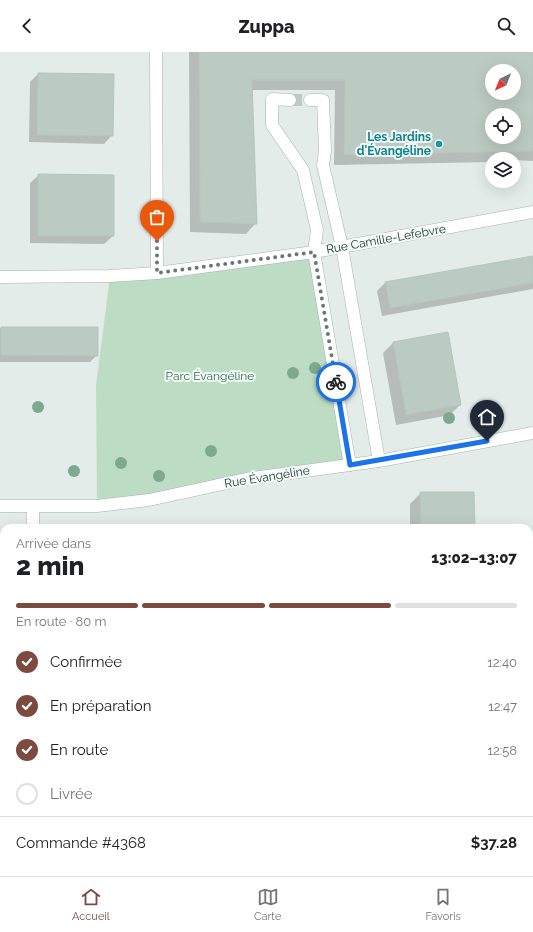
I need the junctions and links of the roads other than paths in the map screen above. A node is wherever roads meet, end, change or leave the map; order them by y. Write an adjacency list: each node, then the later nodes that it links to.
1 (156, 52): 9 (street)
2 (290, 100): 5 (street)
3 (310, 100): 4 (street)
4 (323, 165): 5 (street); 7 (street)
5 (303, 170): 8 (street)
6 (533, 212): 7 (street, Rue Camille-Lefebvre)
7 (342, 247): 8 (street, Rue Camille-Lefebvre); 12 (street)
8 (314, 252): 9 (street, Rue Camille-Lefebvre); 13 (street)
9 (157, 273): 10 (street, Rue Camille-Lefebvre)
10 (0, 277)
11 (533, 433): 12 (street, Rue Évangéline)
12 (379, 461): 13 (street, Rue Évangéline)
13 (350, 465): 15 (street, Rue Évangéline)
14 (0, 506): 15 (street, Rue Évangéline)
15 (33, 507): 16 (street)
16 (33, 524)
17 (533, 734): 18 (street)
18 (533, 856)

